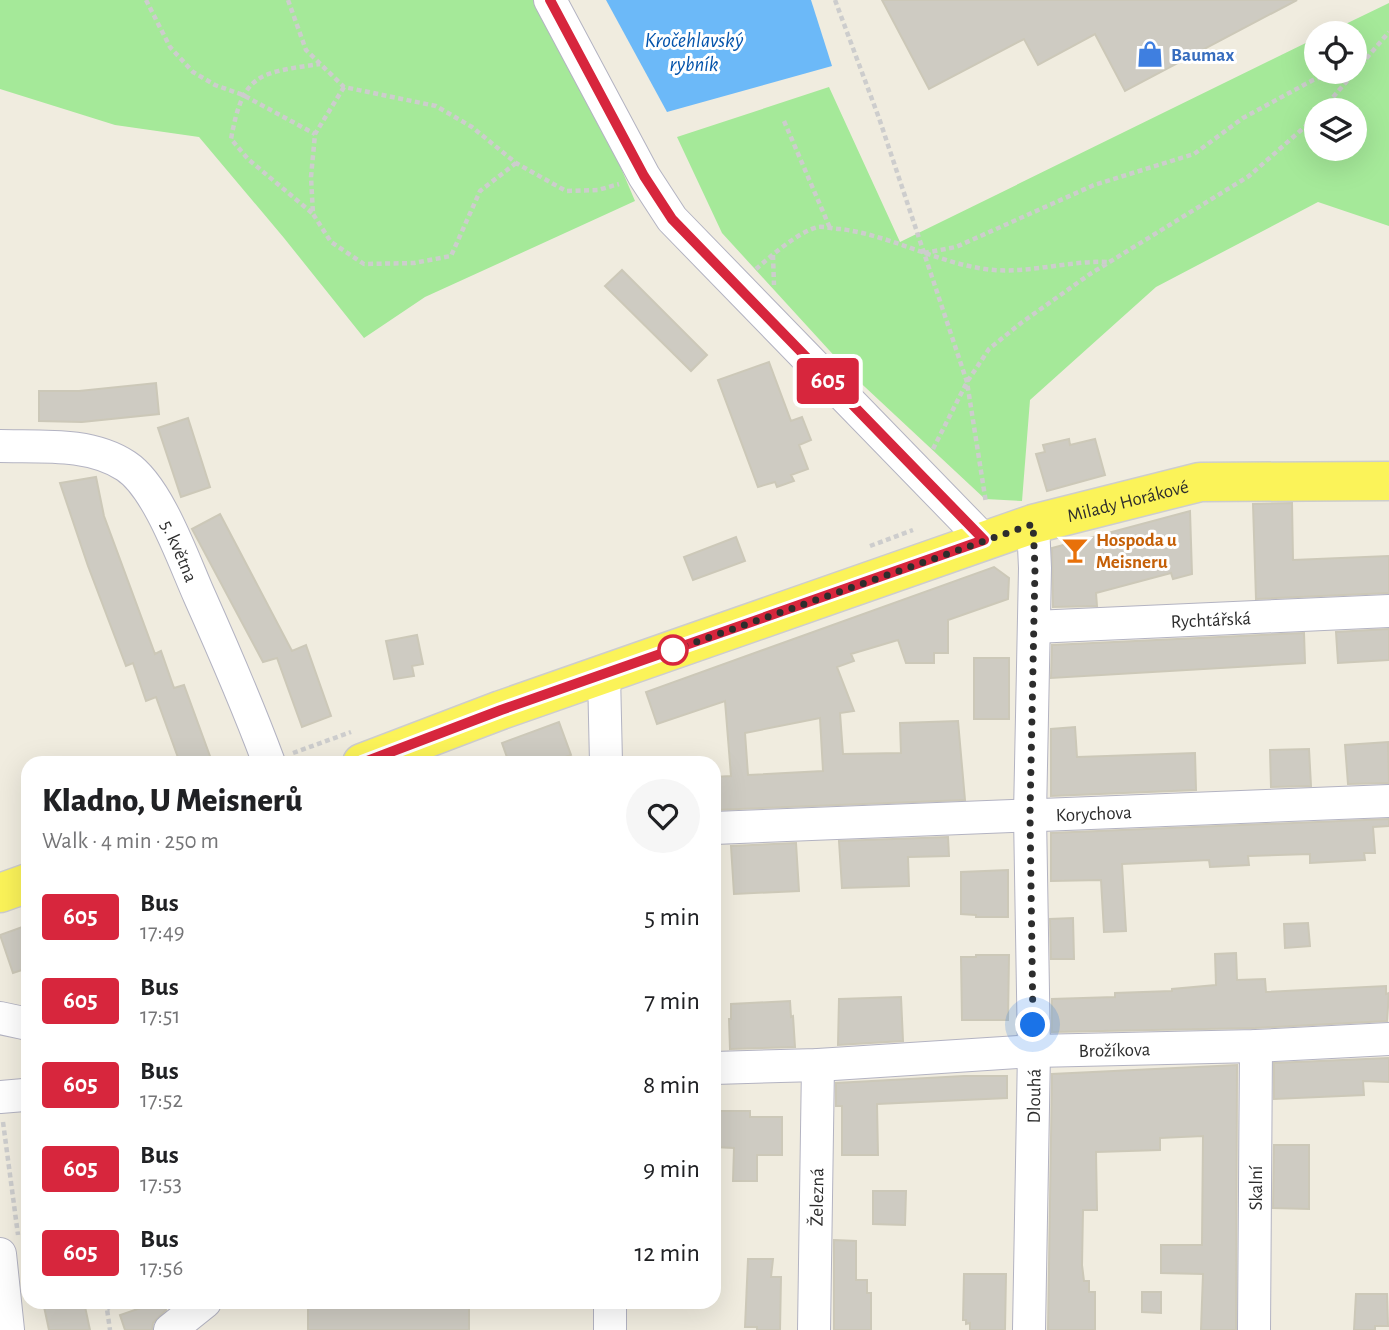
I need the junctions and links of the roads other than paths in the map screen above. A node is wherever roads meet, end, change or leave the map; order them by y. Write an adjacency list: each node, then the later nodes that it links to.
1 (550, 0): 5 (street)
2 (0, 446): 9 (street, 5. května)
3 (1389, 481): 4 (main road, Milady Horákové)
4 (1033, 524): 5 (main road, Milady Horákové); 7 (street, Dlouhá)
5 (988, 539): 8 (main road, Milady Horákové)
6 (1389, 611): 7 (street, Rychtářská)
7 (1034, 627): 13 (street, Dlouhá)
8 (604, 674): 10 (main road, Milady Horákové); 11 (street)
9 (267, 756)
10 (380, 756)
11 (606, 756)
12 (1389, 801): 13 (street, Korychova)
13 (1030, 814): 14 (street, Korychova); 21 (street, Dlouhá)
14 (721, 828)
15 (21, 886): 16 (main road)
16 (0, 893)
17 (0, 1018): 18 (street)
18 (21, 1022)
19 (1389, 1039): 20 (street, Brožíkova)
20 (1256, 1046): 21 (street, Brožíkova); 32 (street, Skalní)
21 (1034, 1051): 22 (street, Brožíkova); 31 (street, Dlouhá)
22 (818, 1065): 23 (street, Brožíkova); 30 (street, Železná)
23 (721, 1068)
24 (5, 1263): 27 (street)
25 (196, 1309): 28 (street)
26 (610, 1309): 29 (street)
27 (8, 1330)
28 (170, 1330)
29 (610, 1330)
30 (814, 1330)
31 (1029, 1330)
32 (1254, 1330)

